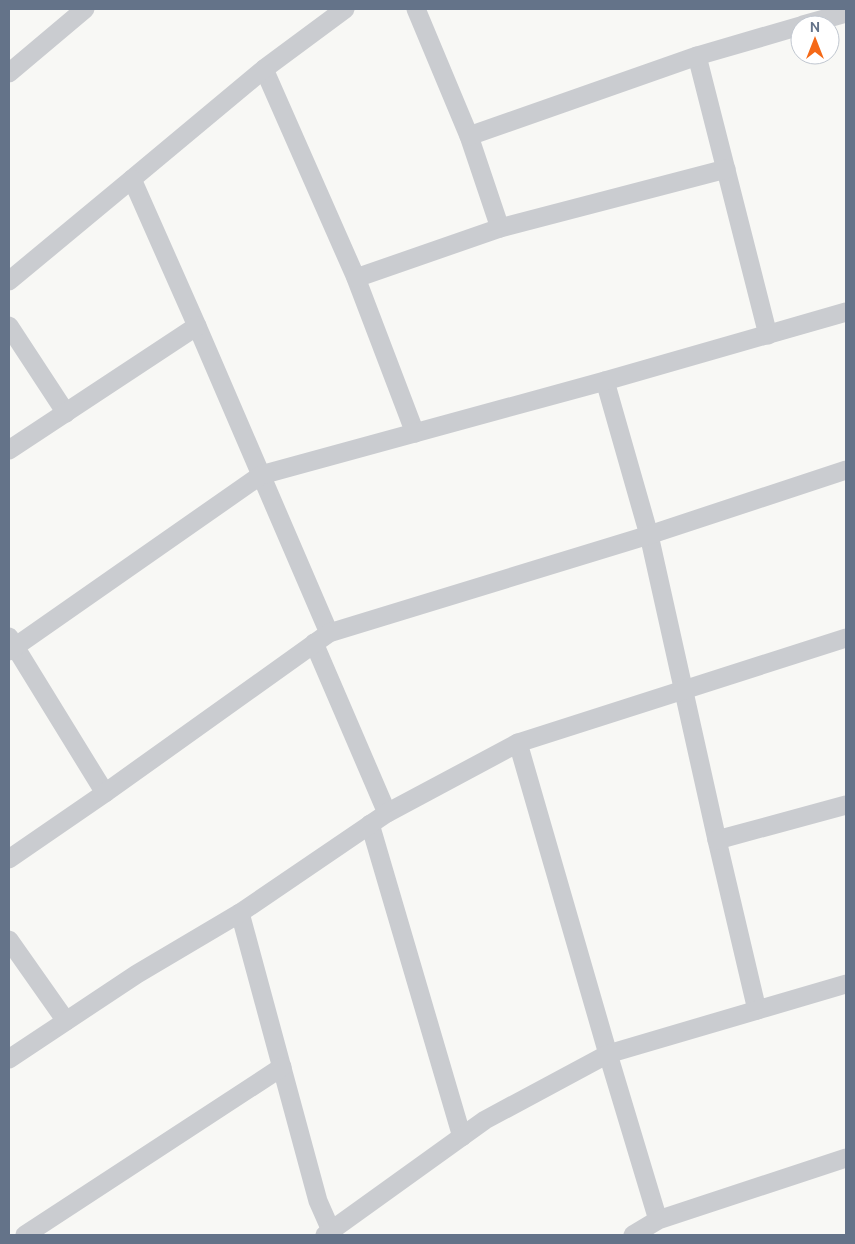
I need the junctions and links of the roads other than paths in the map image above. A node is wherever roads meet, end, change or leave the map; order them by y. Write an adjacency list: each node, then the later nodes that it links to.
1 (85, 9): 7 (street)
2 (345, 9): 6 (street)
3 (416, 9): 8 (street)
4 (790, 29): 5 (street)
5 (697, 56): 8 (street); 9 (street)
6 (264, 69): 10 (street); 12 (street)
7 (9, 74)
8 (469, 136): 11 (street)
9 (726, 169): 11 (street); 17 (street)
10 (132, 179): 13 (street); 16 (street)
11 (500, 228): 12 (street)
12 (356, 278): 20 (street)
13 (9, 282)
14 (846, 312): 17 (street)
15 (9, 326): 19 (street)
16 (197, 326): 19 (street); 23 (street)
17 (768, 335): 18 (street)
18 (604, 381): 20 (street); 24 (street)
19 (66, 413): 21 (street)
20 (415, 433): 23 (street)
21 (9, 450)
22 (846, 470): 24 (street)
23 (261, 475): 25 (street); 27 (street)
24 (649, 535): 25 (street); 28 (street)
25 (322, 638): 30 (street); 32 (street)
26 (846, 638): 28 (street)
27 (11, 645): 30 (street)
28 (684, 690): 29 (street); 34 (street)
29 (518, 743): 32 (street); 41 (street)
30 (106, 793): 35 (street)
31 (846, 805): 34 (street)
32 (387, 813): 33 (street)
33 (370, 824): 36 (street); 44 (street)
34 (718, 840): 39 (street)
35 (9, 859)
36 (240, 912): 40 (street); 43 (street)
37 (9, 940): 40 (street)
38 (846, 984): 39 (street)
39 (757, 1010): 41 (street)
40 (66, 1021): 42 (street)
41 (608, 1054): 44 (street); 46 (street)
42 (9, 1059)
43 (282, 1067): 47 (street); 48 (street)
44 (462, 1137): 47 (street)
45 (846, 1158): 46 (street)
46 (658, 1220): 49 (street)
47 (330, 1234)
48 (25, 1235)
49 (633, 1235)

